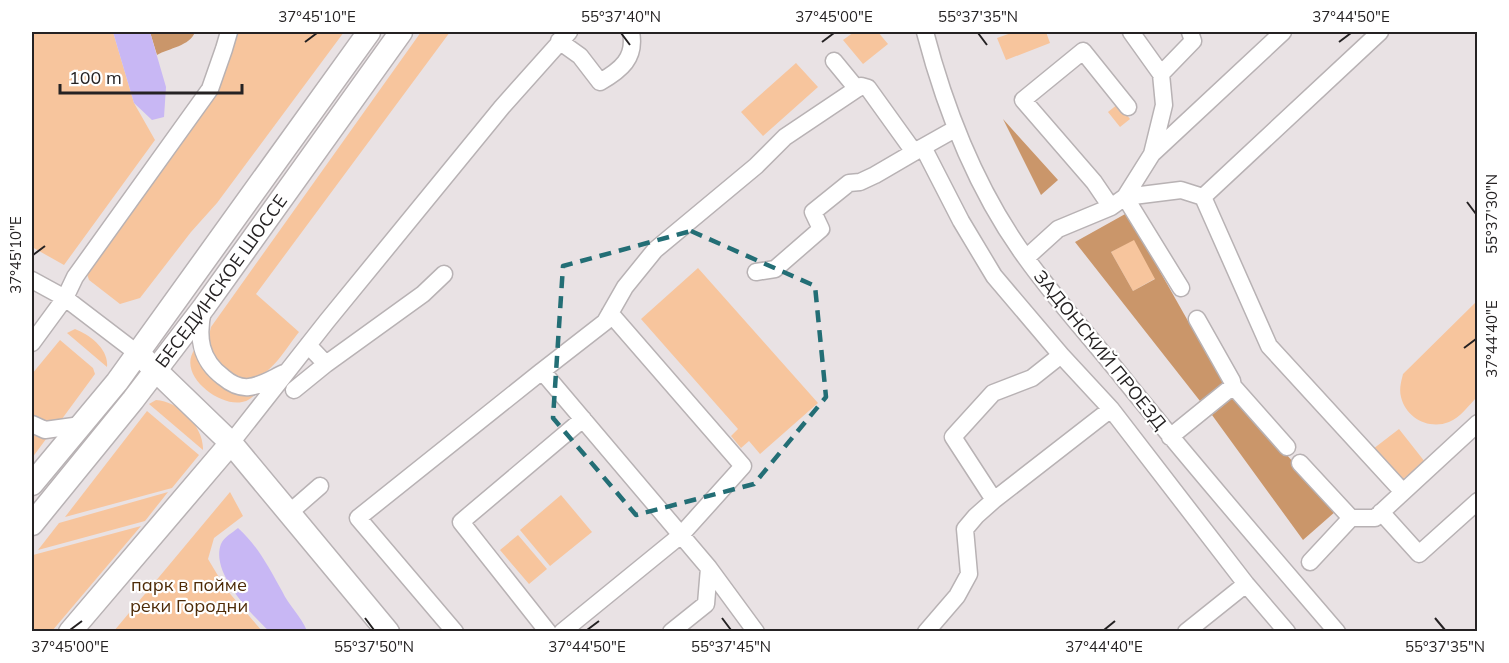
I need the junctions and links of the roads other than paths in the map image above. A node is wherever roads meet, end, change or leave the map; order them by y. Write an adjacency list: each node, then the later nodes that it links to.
1 (229, 32): 26 (street)
2 (369, 32): 32 (main road, БЕСЕДИНСКОЕ ШОССЕ)
3 (401, 32): 27 (main road, БЕСЕДИНСКОЕ ШОССЕ)
4 (631, 32): 10 (street)
5 (925, 32): 15 (street, ЗАДОНСКИЙ ПРОЕЗД)
6 (1131, 32): 12 (street)
7 (1282, 32): 17 (street)
8 (1379, 32): 19 (street)
9 (1195, 35): 12 (street)
10 (564, 36): 31 (street)
11 (834, 61): 13 (street)
12 (1161, 74): 17 (street)
13 (857, 89): 16 (street); 28 (street)
14 (1128, 107): 20 (street)
15 (955, 129): 16 (street); 21 (street, ЗАДОНСКИЙ ПРОЕЗД)
16 (918, 150): 22 (street); 33 (street)
17 (1152, 154): 18 (street)
18 (1125, 197): 19 (street); 20 (street); 25 (street)
19 (1203, 197): 51 (street)
20 (1111, 207): 21 (street)
21 (1026, 258): 45 (street, ЗАДОНСКИЙ ПРОЕЗД)
22 (756, 272)
23 (444, 273): 34 (street)
24 (32, 280): 26 (street)
25 (1181, 288)
26 (65, 298): 30 (street); 32 (street)
27 (204, 307): 35 (main road, БЕСЕДИНСКОЕ ШОССЕ); 36 (street)
28 (610, 313): 37 (street); 58 (street)
29 (1197, 319): 38 (street)
30 (32, 343)
31 (308, 345): 34 (street); 36 (street)
32 (137, 353): 35 (main road); 44 (main road, БЕСЕДИНСКОЕ ШОССЕ)
33 (1061, 355): 40 (street); 52 (street)
34 (326, 364): 39 (street)
35 (156, 369): 46 (main road); 57 (main road, БЕСЕДИНСКОЕ ШОССЕ)
36 (287, 371): 46 (street)
37 (542, 371): 41 (street); 64 (street)
38 (1233, 386): 45 (street); 47 (street)
39 (294, 390)
40 (1111, 409): 52 (street); 61 (street)
41 (583, 419): 58 (street); 65 (street)
42 (1478, 423): 51 (street)
43 (32, 424): 44 (street)
44 (81, 425): 49 (main road, БЕСЕДИНСКОЕ ШОССЕ)
45 (1170, 437): 72 (street, ЗАДОНСКИЙ ПРОЕЗД)
46 (231, 443): 55 (main road); 62 (main road)
47 (1287, 447)
48 (1300, 464): 56 (street)
49 (32, 484)
50 (320, 486): 55 (street)
51 (1403, 492): 54 (street)
52 (994, 500): 69 (street)
53 (1477, 502): 54 (street)
54 (1381, 512): 56 (street)
55 (289, 513): 63 (main road)
56 (1351, 518): 59 (street)
57 (32, 524)
58 (681, 535): 60 (street); 66 (street)
59 (1310, 562)
60 (709, 568): 67 (street); 68 (street)
61 (1246, 584): 70 (street); 71 (street)
62 (70, 632)
63 (388, 632)
64 (455, 632)
65 (548, 632)
66 (562, 632)
67 (671, 632)
68 (756, 632)
69 (926, 632)
70 (1186, 632)
71 (1287, 632)
72 (1337, 632)

